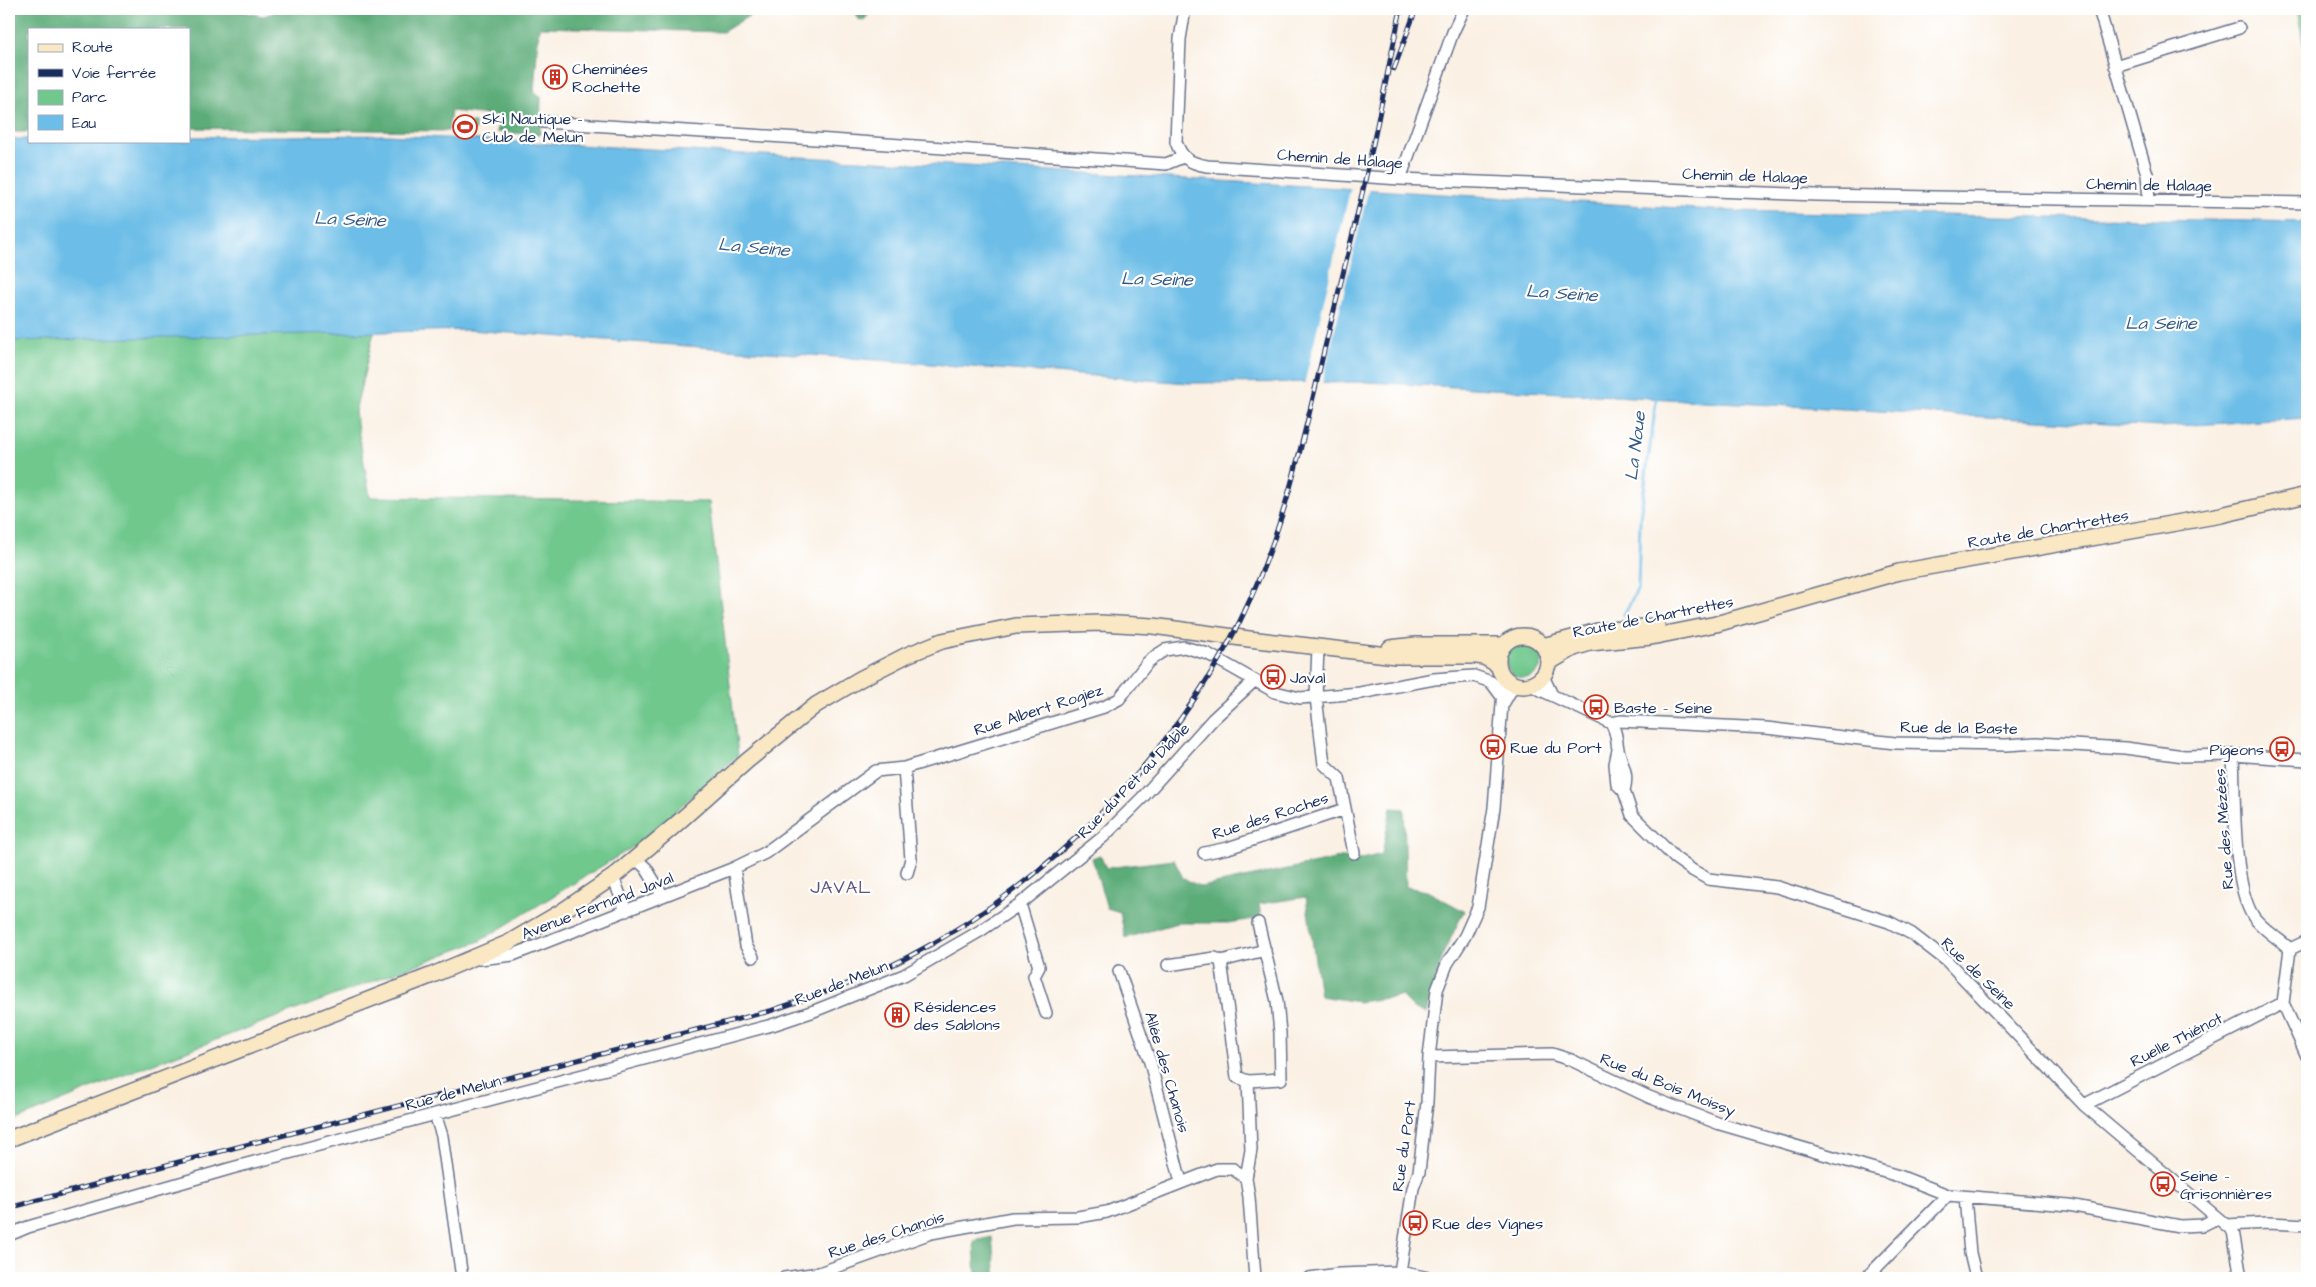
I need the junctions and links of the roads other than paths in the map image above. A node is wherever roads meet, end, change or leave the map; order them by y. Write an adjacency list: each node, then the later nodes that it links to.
1 (1184, 9): 7 (street)
2 (1464, 9): 8 (street)
3 (2099, 9): 5 (street)
4 (2239, 28): 5 (street)
5 (2115, 66): 9 (street)
6 (543, 122): 7 (street)
7 (1183, 157): 8 (street, Chemin de Halage)
8 (1400, 179): 9 (street, Chemin de Halage)
9 (2149, 200): 10 (street, Chemin de Halage)
10 (2307, 203)
11 (2307, 496): 12 (main road, Route de Chartrettes)
12 (1796, 600): 14 (main road, Route de Chartrettes); 18 (main road, Route de Chartrettes)
13 (1504, 644): 14 (main road); 16 (main road); 17 (main road)
14 (1543, 646): 18 (main road)
15 (1318, 647): 16 (main road); 22 (street, Rue des Roches); 32 (main road)
16 (1369, 652): 17 (main road)
17 (1500, 669): 20 (main road); 23 (street, Rue du Port)
18 (1546, 669): 20 (main road); 21 (street)
19 (1254, 681): 22 (street, Rue Albert Rogiez); 26 (street, Rue Albert Rogiez); 37 (street, Rue du Pet au Diable)
20 (1523, 685): 21 (street); 23 (street)
21 (1552, 696): 24 (street)
22 (1316, 698): 23 (street, Rue Albert Rogiez); 29 (street, Rue des Roches)
23 (1502, 702): 52 (street, Rue du Port)
24 (1611, 723): 25 (street, Rue de la Baste); 54 (street, Rue de Seine)
25 (2233, 756): 27 (street, Rue de la Baste); 41 (street, Rue des Mézées)
26 (930, 760): 28 (street, Avenue Fernand Javal)
27 (2307, 760)
28 (904, 768): 33 (street, Avenue Fernand Javal); 34 (street)
29 (1345, 808): 30 (street, Rue des Roches); 31 (street, Rue des Roches)
30 (1204, 853)
31 (1354, 853)
32 (636, 859): 35 (main road); 36 (street)
33 (734, 868): 36 (street, Avenue Fernand Javal); 43 (street)
34 (907, 873)
35 (613, 877): 38 (street); 44 (main road)
36 (663, 896): 38 (street, Avenue Fernand Javal)
37 (1020, 904): 48 (street, Rue du Pet au Diable); 50 (street)
38 (626, 911): 44 (street, Avenue Fernand Javal)
39 (1258, 922): 42 (street)
40 (2307, 941): 41 (street)
41 (2290, 949): 49 (street)
42 (1265, 950): 45 (street); 53 (street)
43 (753, 957)
44 (470, 960): 56 (main road)
45 (1221, 961): 46 (street); 53 (street)
46 (1168, 965)
47 (1119, 971): 58 (street, Allée des Chanois)
48 (904, 975): 55 (street, Rue de Melun)
49 (2283, 1003): 51 (street); 54 (street, Ruelle Thiénot)
50 (1046, 1013)
51 (2307, 1056)
52 (1429, 1057): 59 (street, Rue du Bois Moissy); 64 (street, Rue du Port)
53 (1248, 1081): 57 (street)
54 (2084, 1105): 61 (street, Rue de Seine)
55 (435, 1114): 63 (street, Rue de Melun); 65 (street)
56 (9, 1139)
57 (1246, 1178): 58 (street, Rue des Chanois); 67 (street)
58 (1181, 1182): 66 (street, Rue des Chanois)
59 (1948, 1195): 60 (street, Rue du Bois Moissy); 70 (street)
60 (1965, 1197): 61 (street, Rue du Bois Moissy); 71 (street)
61 (2222, 1222): 62 (street, Rue du Bois Moissy); 72 (street)
62 (2307, 1225)
63 (9, 1235)
64 (1400, 1272): 68 (street); 69 (street)
65 (462, 1278)
66 (784, 1278)
67 (1255, 1278)
68 (1309, 1278)
69 (1429, 1278)
70 (1866, 1278)
71 (1976, 1278)
72 (2241, 1278)

